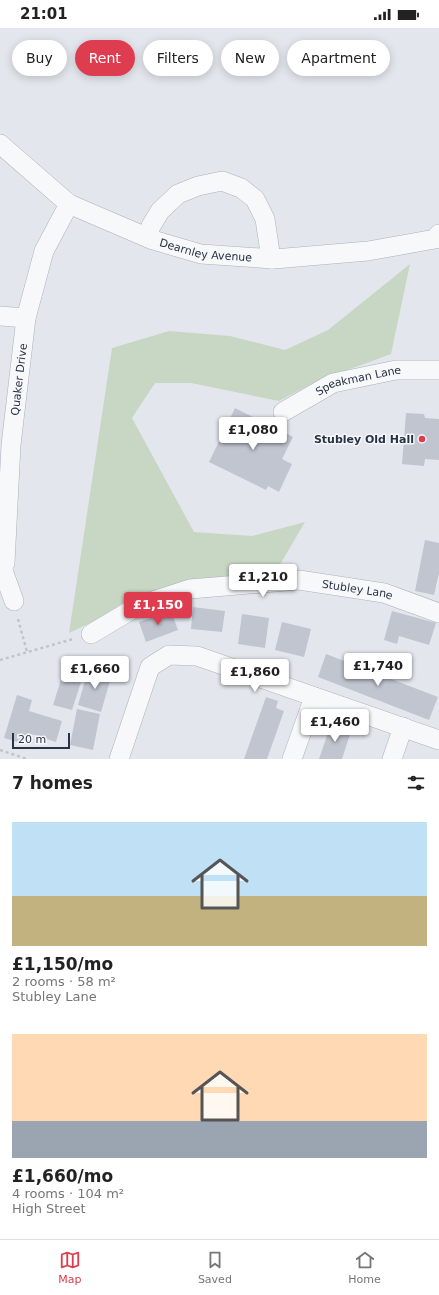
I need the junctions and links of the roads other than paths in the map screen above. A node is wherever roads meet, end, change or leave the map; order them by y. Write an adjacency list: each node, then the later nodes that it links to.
1 (0, 144): 2 (street, Dearnley Avenue)
2 (69, 204): 4 (street, Dearnley Avenue); 7 (street, Quaker Drive)
3 (439, 234): 5 (street, Dearnley Avenue)
4 (147, 238): 5 (street, Dearnley Avenue); 5 (street)
5 (271, 259)
6 (0, 316): 7 (street)
7 (26, 318): 10 (street, Quaker Drive)
8 (439, 370): 9 (street, Speakman Lane)
9 (283, 412)
10 (2, 565): 11 (street)
11 (14, 601)
12 (439, 614): 13 (street, Stubley Lane)
13 (91, 634)
14 (314, 697): 15 (street); 17 (street); 18 (street)
15 (403, 727): 16 (street); 19 (street)
16 (439, 740)
17 (119, 759)
18 (292, 759)
19 (392, 759)

